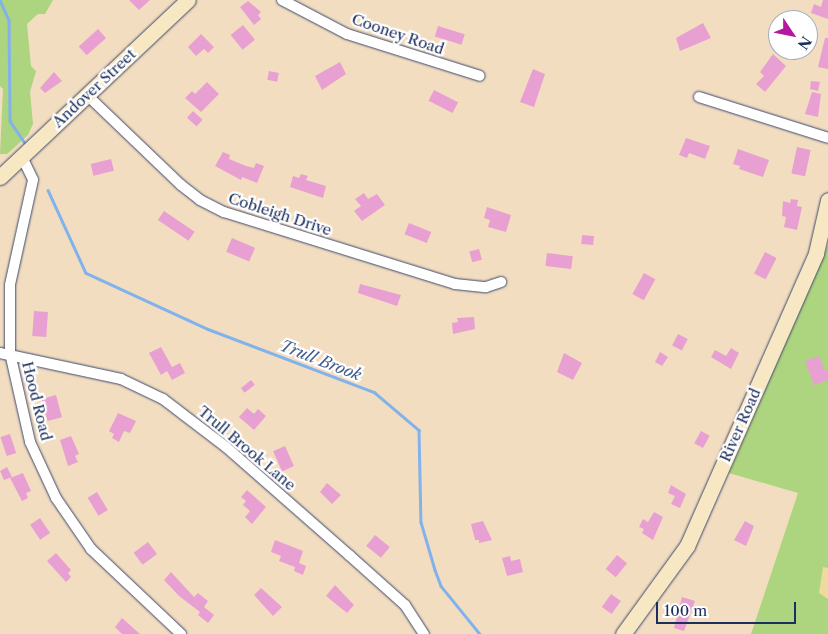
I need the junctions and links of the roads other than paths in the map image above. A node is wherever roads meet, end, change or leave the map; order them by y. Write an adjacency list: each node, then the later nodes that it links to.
1 (188, 0): 4 (main road, Andover Street)
2 (282, 0): 3 (street, Cooney Road)
3 (480, 76)
4 (87, 95): 7 (main road, Andover Street); 10 (street, Cobleigh Drive)
5 (699, 97): 6 (street)
6 (828, 138)
7 (22, 157): 8 (main road, Andover Street); 11 (street, Hood Road)
8 (0, 177)
9 (828, 200): 14 (main road, River Road)
10 (501, 282)
11 (5, 353): 12 (street, Hood Road); 13 (street, Trull Brook Lane)
12 (181, 634)
13 (424, 634)
14 (622, 634)

